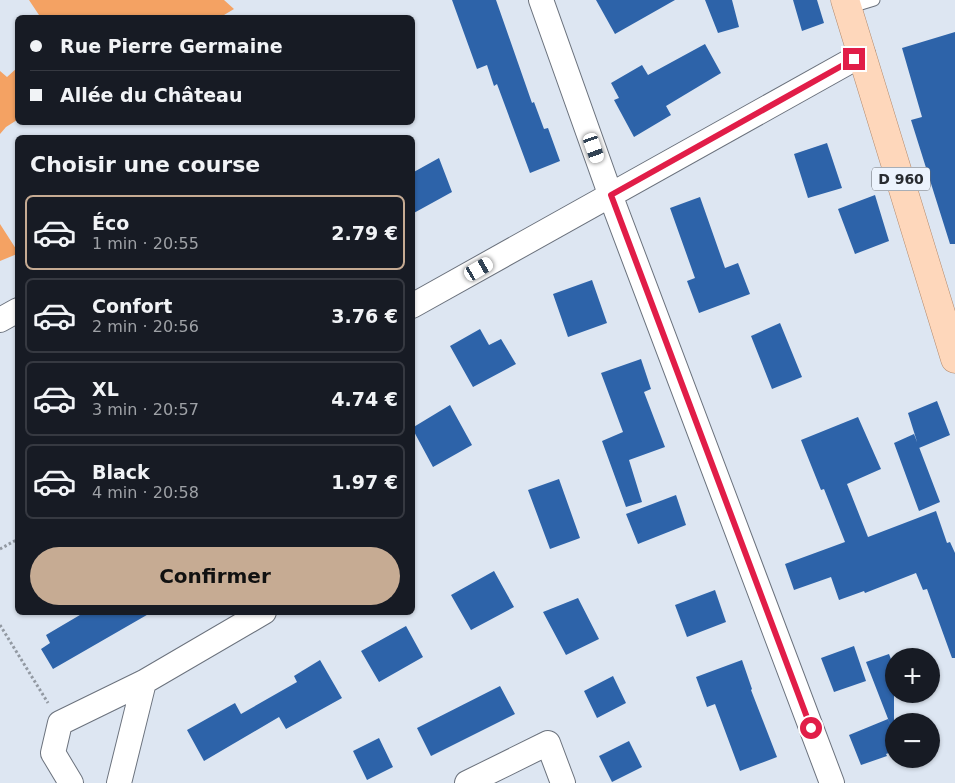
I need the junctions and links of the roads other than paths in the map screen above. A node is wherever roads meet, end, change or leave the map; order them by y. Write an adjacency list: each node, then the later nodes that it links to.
1 (541, 0): 5 (street)
2 (874, 0): 3 (lane)
3 (847, 4): 4 (main road, D 960)
4 (863, 54): 5 (street); 9 (main road, D 960)
5 (611, 195): 6 (street); 16 (street)
6 (415, 304)
7 (15, 312): 8 (street)
8 (0, 320)
9 (955, 359)
10 (259, 615): 11 (street)
11 (144, 682): 12 (street); 13 (street)
12 (71, 783)
13 (119, 783)
14 (467, 783): 15 (street)
15 (563, 783)
16 (832, 783)

